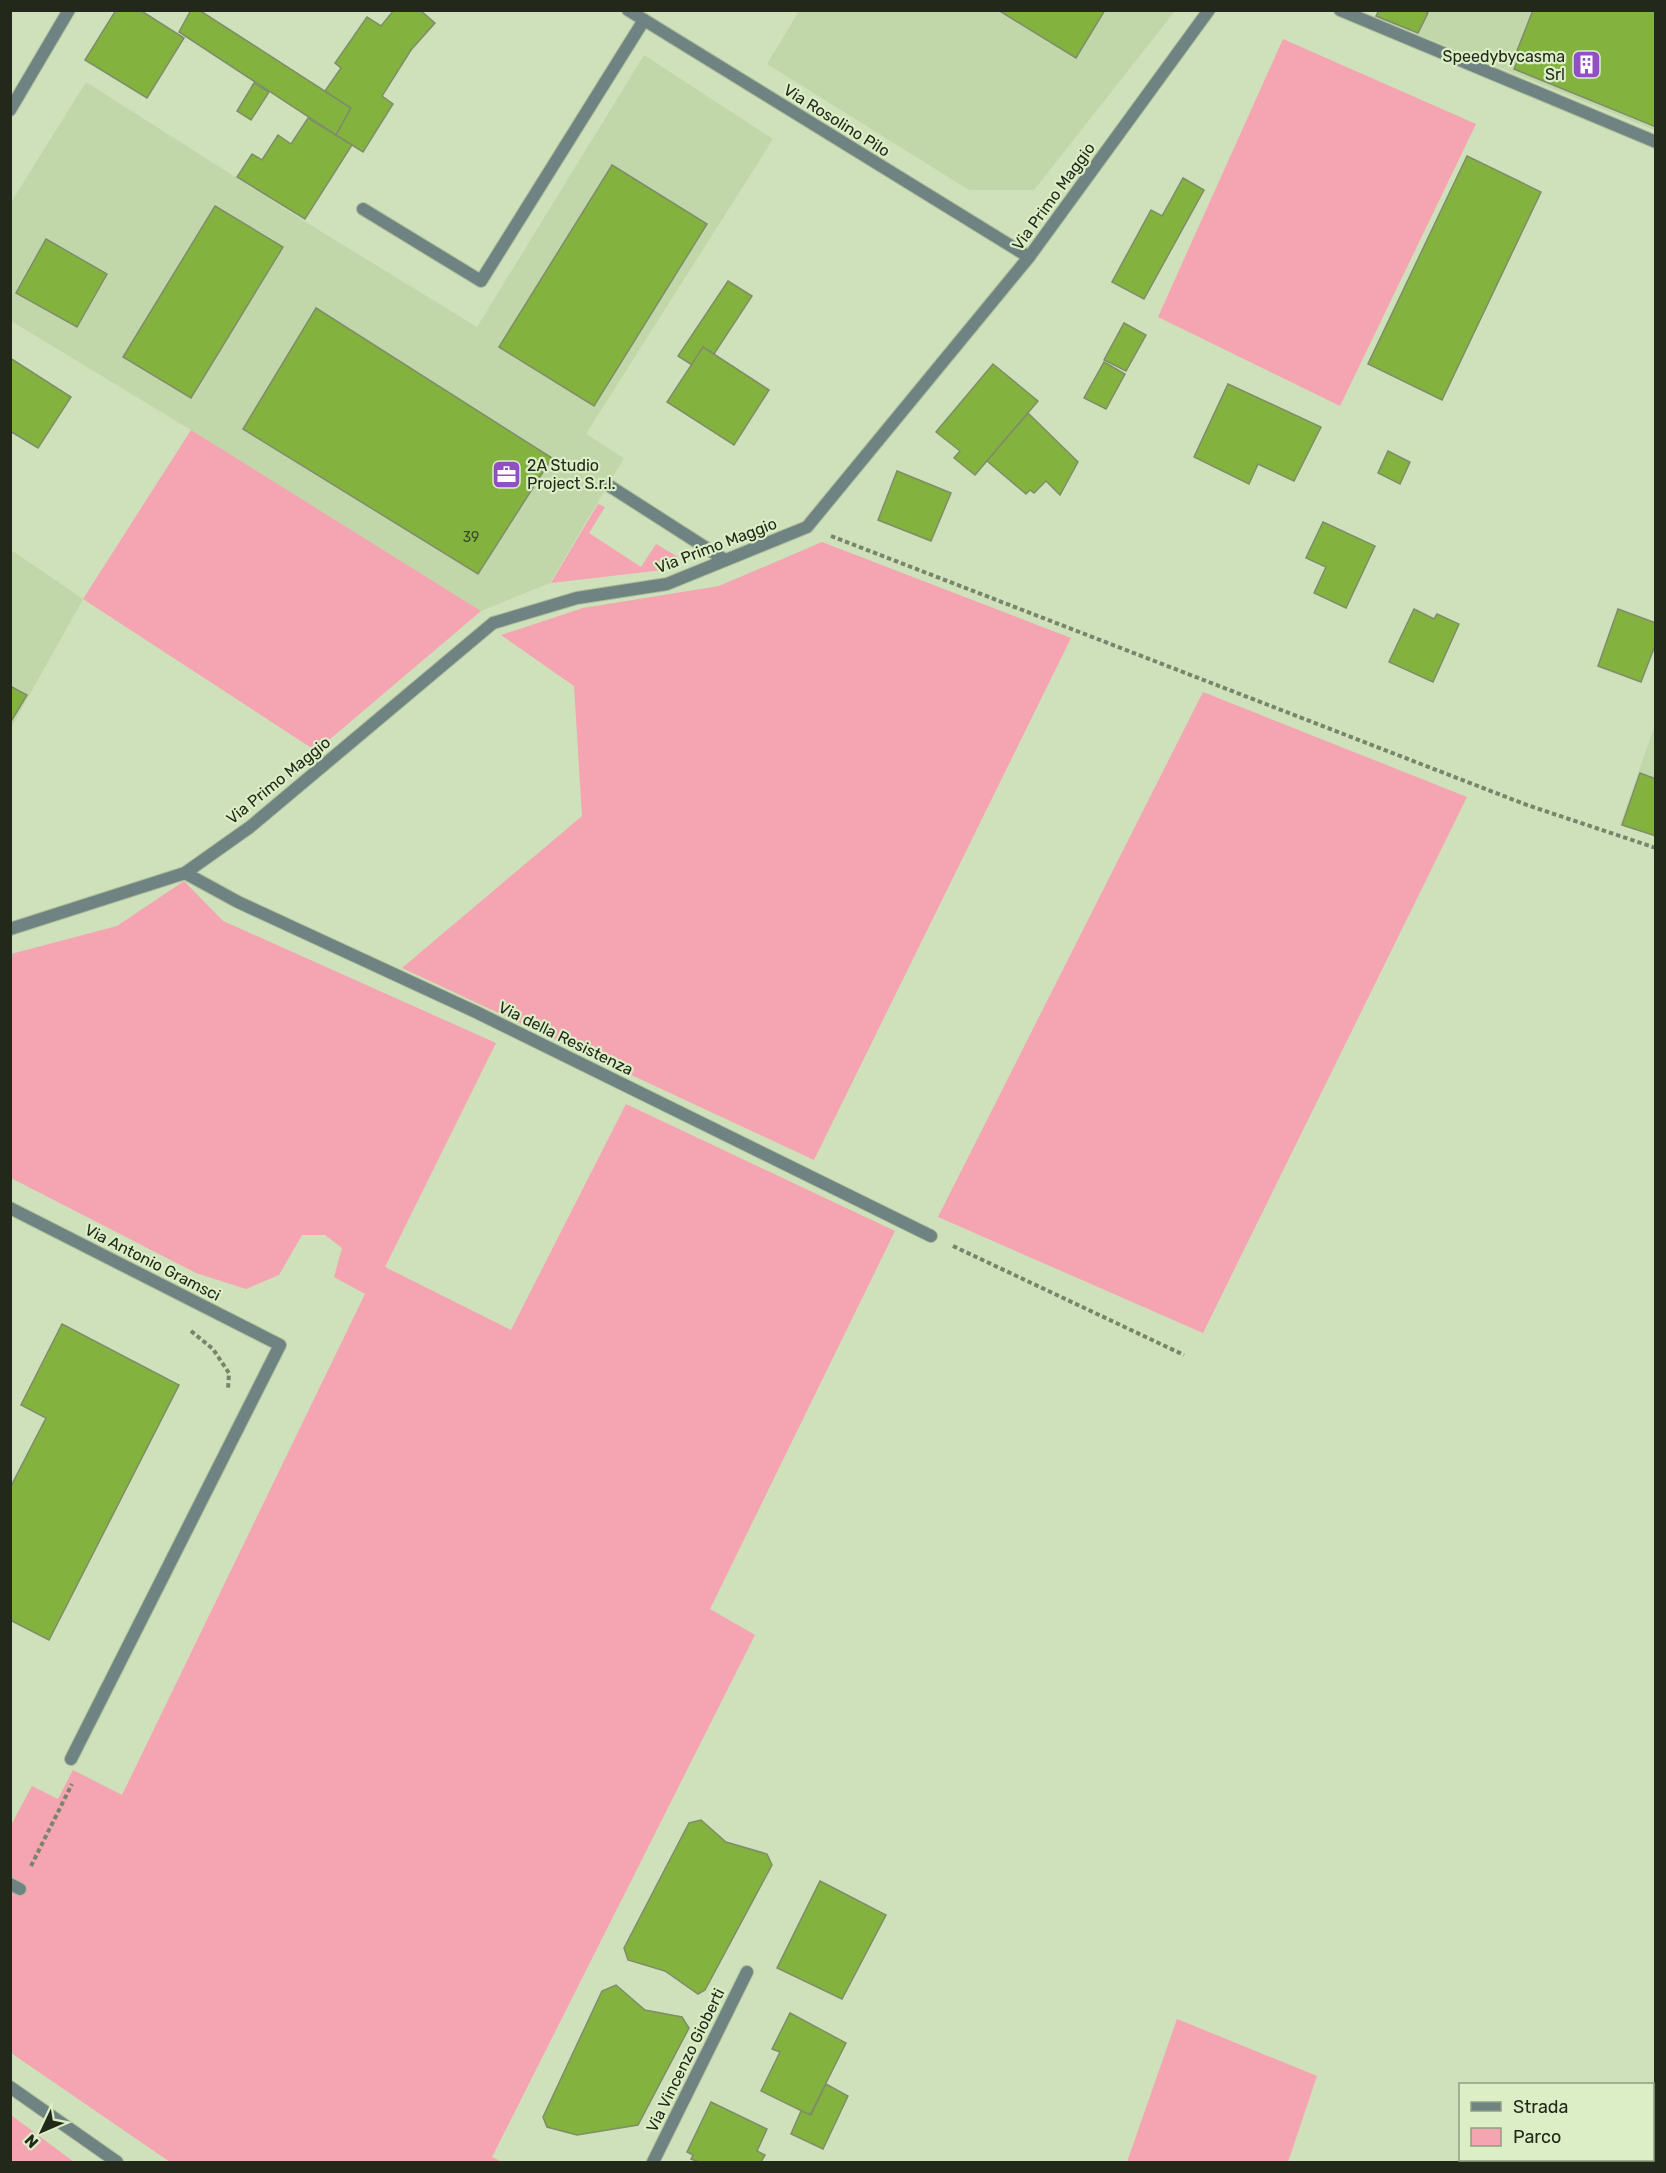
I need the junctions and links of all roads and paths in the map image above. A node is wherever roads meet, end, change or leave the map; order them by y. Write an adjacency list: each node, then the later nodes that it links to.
1 (69, 10): 6 (street)
2 (628, 10): 5 (street, Via Rosolino Pilo)
3 (1209, 10): 9 (street, Via Primo Maggio)
4 (1340, 10): 7 (street)
5 (644, 20): 8 (street); 9 (street, Via Rosolino Pilo)
6 (10, 110)
7 (1656, 142)
8 (363, 209)
9 (1029, 257): 11 (street, Via Primo Maggio)
10 (609, 484): 12 (street)
11 (807, 527): 12 (street, Via Primo Maggio); 13 (path)
12 (725, 560): 14 (street, Via Primo Maggio)
13 (1656, 848)
14 (185, 873): 15 (street, Via Primo Maggio); 17 (street, Via della Resistenza)
15 (10, 929)
16 (10, 1208): 21 (street, Via Antonio Gramsci)
17 (931, 1236): 19 (path)
18 (182, 1326): 20 (path)
19 (1184, 1355)
20 (228, 1396)
21 (71, 1759): 22 (path)
22 (15, 1887)
23 (747, 1972): 26 (street, Via Vincenzo Gioberti)
24 (10, 2087): 25 (street)
25 (117, 2163)
26 (653, 2163)

